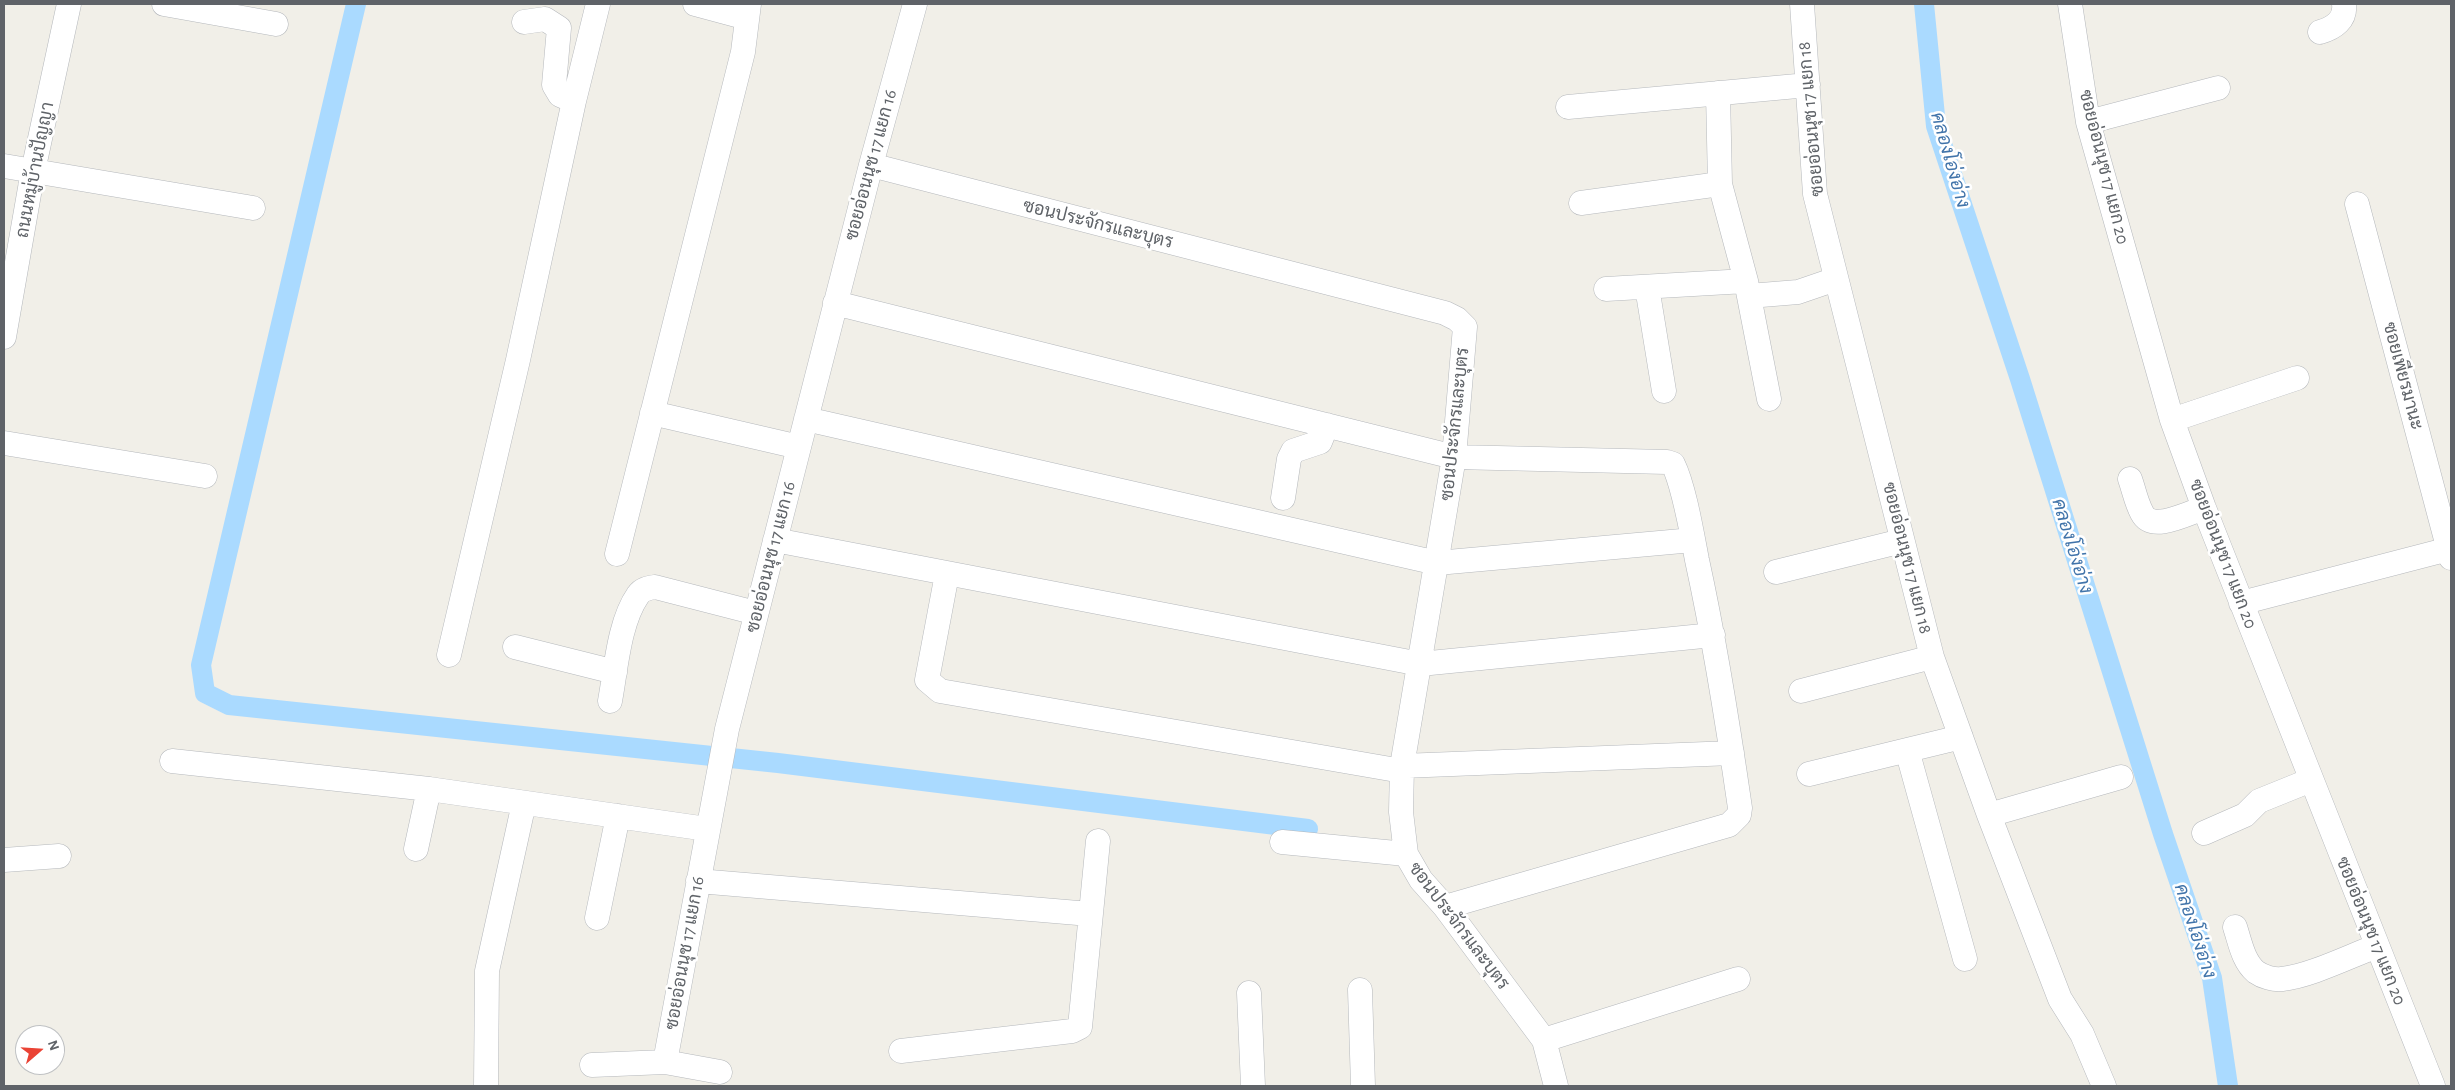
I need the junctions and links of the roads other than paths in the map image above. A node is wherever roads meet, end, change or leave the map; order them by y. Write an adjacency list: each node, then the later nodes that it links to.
1 (68, 4): 21 (street, ถนนหมู่บ้านปัญญา)
2 (164, 4): 11 (street)
3 (598, 4): 16 (street)
4 (695, 4): 9 (street)
5 (914, 4): 19 (street, ซอยอ่อนนุช 17 แยก 16)
6 (1802, 4): 13 (street, ซอยอ่อนนุช 17 แยก 18)
7 (2070, 4): 18 (street, ซอยอ่อนนุช 17 แยก 20)
8 (2344, 4): 12 (street)
9 (748, 11): 35 (street)
10 (524, 22): 16 (street)
11 (276, 24)
12 (2320, 32)
13 (1808, 85): 15 (street); 26 (street, ซอยอ่อนนุช 17 แยก 18)
14 (2218, 88): 18 (street)
15 (1718, 93): 17 (street); 22 (street)
16 (574, 101): 58 (street)
17 (1568, 107)
18 (2088, 122): 37 (street, ซอยอ่อนนุช 17 แยก 20)
19 (871, 165): 30 (street, ซอยอ่อนนุช 17 แยก 16); 41 (street, ซอนประจักรและบุตร)
20 (4, 166): 21 (street)
21 (33, 171): 25 (street); 31 (street, ถนนหมู่บ้านปัญญา)
22 (1720, 184): 23 (street); 28 (street)
23 (1581, 203)
24 (2358, 204): 49 (street, ซอยเพียรมานะ)
25 (253, 208)
26 (1836, 279): 28 (street); 48 (street, ซอยอ่อนนุช 17 แยก 18)
27 (1647, 287): 28 (street); 29 (street); 33 (street)
28 (1747, 288): 34 (street)
29 (1606, 289)
30 (835, 303): 36 (street, ซอยอ่อนนุช 17 แยก 16); 38 (street)
31 (4, 337)
32 (2298, 378): 37 (street)
33 (1664, 390)
34 (1769, 399)
35 (652, 413): 40 (street); 50 (street)
36 (806, 419): 40 (street, ซอยอ่อนนุช 17 แยก 16); 51 (street)
37 (2172, 420): 45 (street, ซอยอ่อนนุช 17 แยก 20)
38 (1326, 426): 41 (street); 44 (street)
39 (4, 443): 42 (street)
40 (799, 447): 46 (street, ซอยอ่อนนุช 17 แยก 16)
41 (1454, 457): 47 (street); 51 (street, ซอนประจักรและบุตร)
42 (205, 476)
43 (2130, 479): 45 (street)
44 (1284, 498)
45 (2204, 508): 54 (street, ซอยอ่อนนุช 17 แยก 20)
46 (775, 540): 53 (street); 55 (street, ซอยอ่อนนุช 17 แยก 16)
47 (1693, 540): 51 (street); 56 (street)
48 (1902, 541): 52 (street); 59 (street, ซอยอ่อนนุช 17 แยก 18)
49 (2450, 553): 54 (street, ซอยเพียรมานะ)
50 (618, 554)
51 (1436, 563): 60 (street, ซอนประจักรและบุตร)
52 (1776, 572)
53 (947, 574): 60 (street); 68 (street)
54 (2242, 603): 71 (street, ซอยอ่อนนุช 17 แยก 20)
55 (756, 613): 61 (street); 76 (street, ซอยอ่อนนุช 17 แยก 16)
56 (1713, 635): 60 (street); 66 (street)
57 (515, 648): 61 (street)
58 (449, 655)
59 (1932, 657): 62 (street); 64 (street, ซอยอ่อนนุช 17 แยก 18)
60 (1420, 664): 68 (street, ซอนประจักรและบุตร)
61 (615, 672): 63 (street)
62 (1801, 691)
63 (610, 701)
64 (1962, 737): 65 (street); 74 (street, ซอยอ่อนนุช 17 แยก 18)
65 (1907, 750): 69 (street); 90 (street)
66 (1732, 753): 68 (street); 85 (street)
67 (172, 760): 72 (street)
68 (1402, 768): 81 (street, ซอนประจักรและบุตร)
69 (1809, 774)
70 (2121, 777): 74 (street)
71 (2311, 780): 77 (street); 89 (street, ซอยอ่อนนุช 17 แยก 20)
72 (429, 789): 73 (street); 80 (street)
73 (524, 802): 75 (street); 99 (street)
74 (1989, 815): 103 (street, ซอยอ่อนนุช 17 แยก 18)
75 (618, 816): 76 (street); 87 (street)
76 (707, 829): 84 (street, ซอยอ่อนนุช 17 แยก 16)
77 (2204, 833)
78 (1098, 841): 86 (street)
79 (1282, 842): 81 (street)
80 (416, 849)
81 (1406, 854): 85 (street, ซอนประจักรและบุตร)
82 (59, 856): 83 (street)
83 (4, 860)
84 (698, 881): 86 (street); 96 (street, ซอยอ่อนนุช 17 แยก 16)
85 (1446, 906): 94 (street, ซอนประจักรและบุตร)
86 (1090, 914): 95 (street)
87 (598, 918)
88 (2235, 927): 89 (street)
89 (2377, 946): 104 (street, ซอยอ่อนนุช 17 แยก 20)
90 (1965, 959)
91 (1738, 979): 94 (street)
92 (1360, 990): 101 (street)
93 (1248, 993): 100 (street)
94 (1544, 1040): 102 (street, ซอนประจักรและบุตร)
95 (901, 1051)
96 (665, 1062): 97 (street); 98 (street)
97 (592, 1065)
98 (720, 1072)
99 (486, 1086)
100 (1253, 1086)
101 (1362, 1086)
102 (1556, 1086)
103 (2104, 1086)
104 (2433, 1086)

